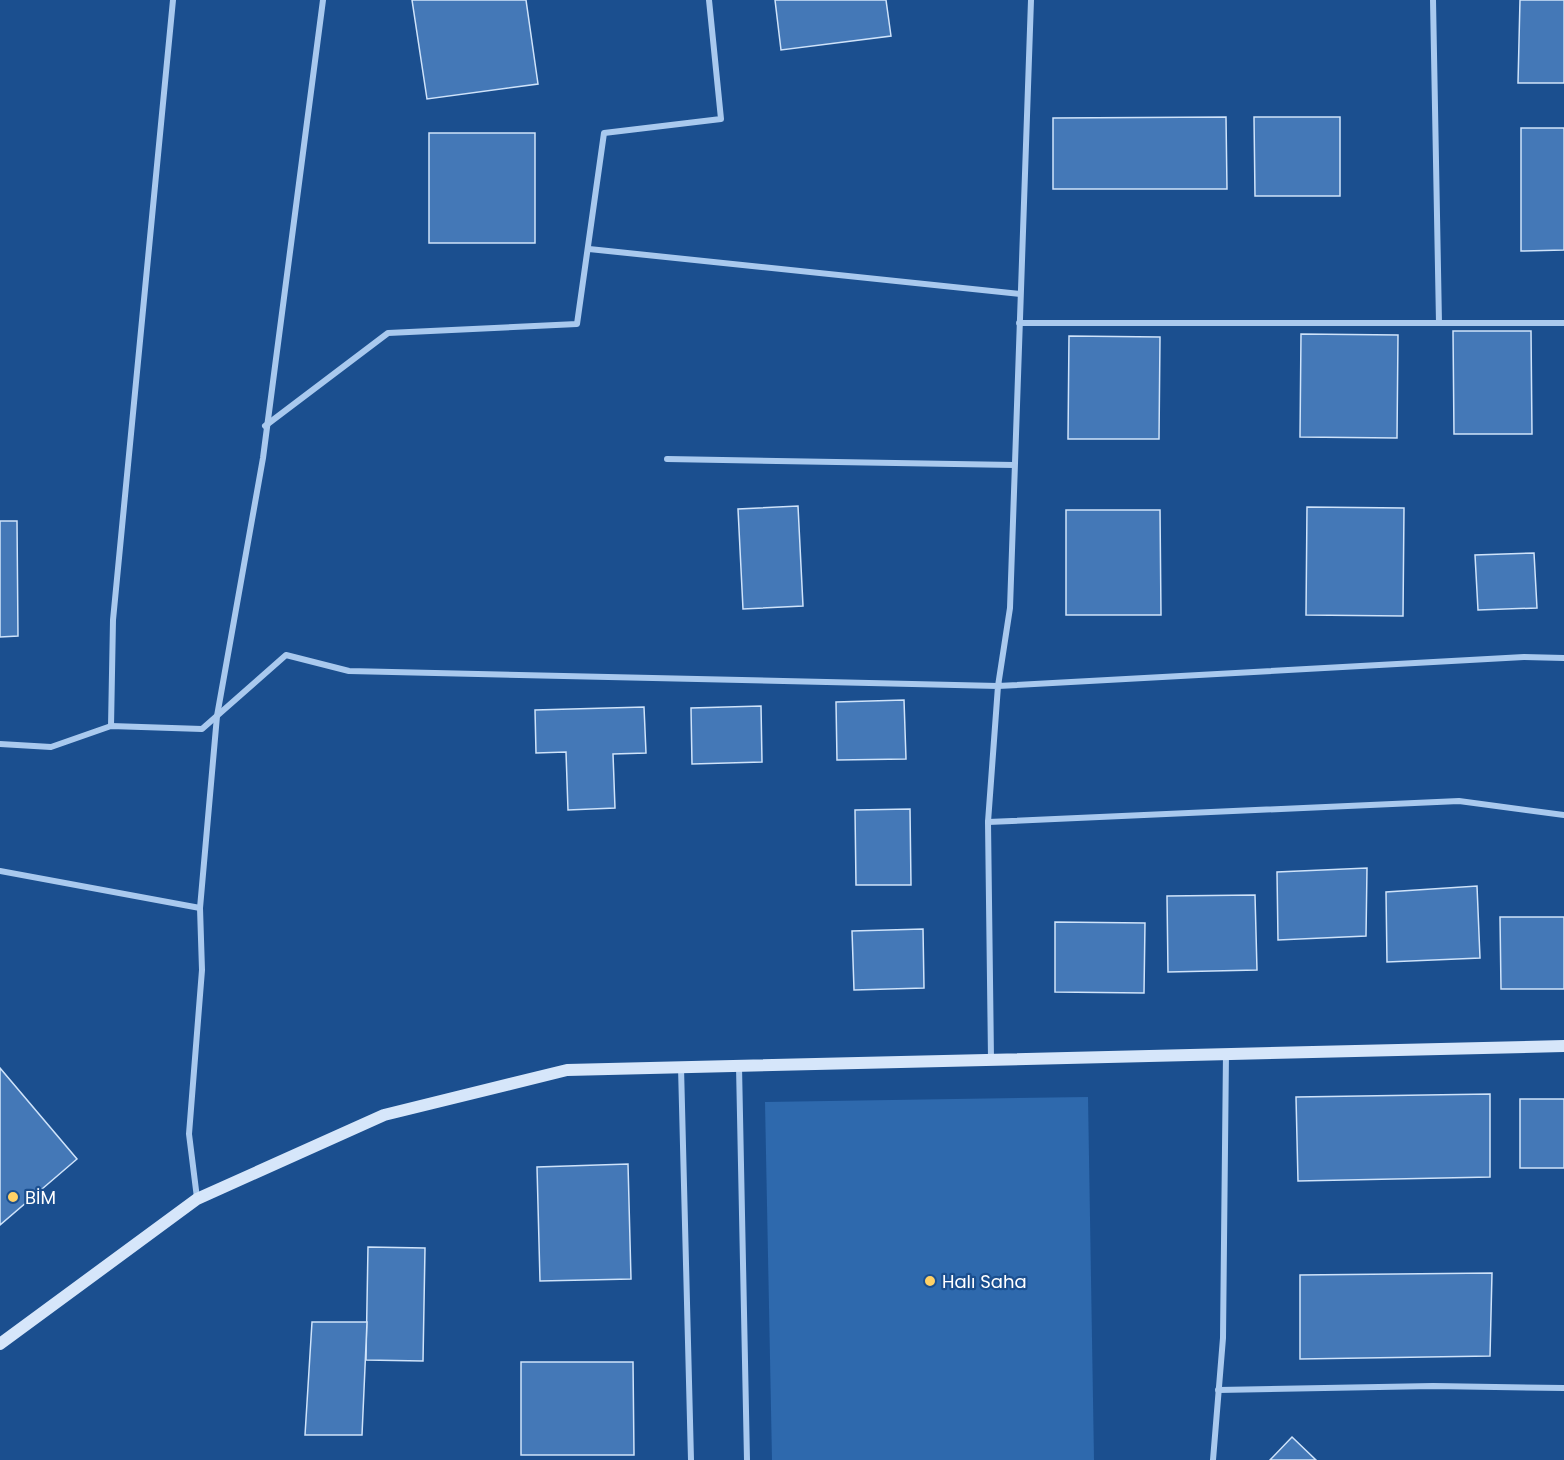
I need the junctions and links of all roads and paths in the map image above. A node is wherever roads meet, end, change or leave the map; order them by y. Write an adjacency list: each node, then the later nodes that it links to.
1 (173, 0): 17 (street)
2 (323, 0): 11 (street)
3 (709, 0): 6 (street)
4 (1031, 0): 7 (street)
5 (1433, 0): 8 (street)
6 (589, 249): 7 (street); 11 (street)
7 (1020, 294): 10 (street)
8 (1439, 322): 9 (street); 10 (street)
9 (1564, 322)
10 (1019, 323): 13 (street)
11 (265, 426): 16 (street)
12 (667, 459): 13 (street)
13 (1014, 465): 15 (street)
14 (1564, 658): 15 (street)
15 (998, 686): 16 (street); 20 (street)
16 (217, 716): 17 (street); 22 (street)
17 (111, 726): 18 (street)
18 (0, 744)
19 (1564, 815): 20 (street)
20 (988, 822): 25 (street)
21 (0, 871): 22 (street)
22 (200, 908): 28 (street)
23 (1564, 1046): 24 (street)
24 (1226, 1053): 25 (street); 31 (street)
25 (991, 1059): 26 (street)
26 (739, 1066): 27 (street); 33 (street)
27 (681, 1067): 28 (street); 32 (street)
28 (197, 1199): 29 (street)
29 (0, 1344)
30 (1564, 1388): 31 (street)
31 (1218, 1390): 34 (street)
32 (691, 1460)
33 (747, 1460)
34 (1213, 1460)

